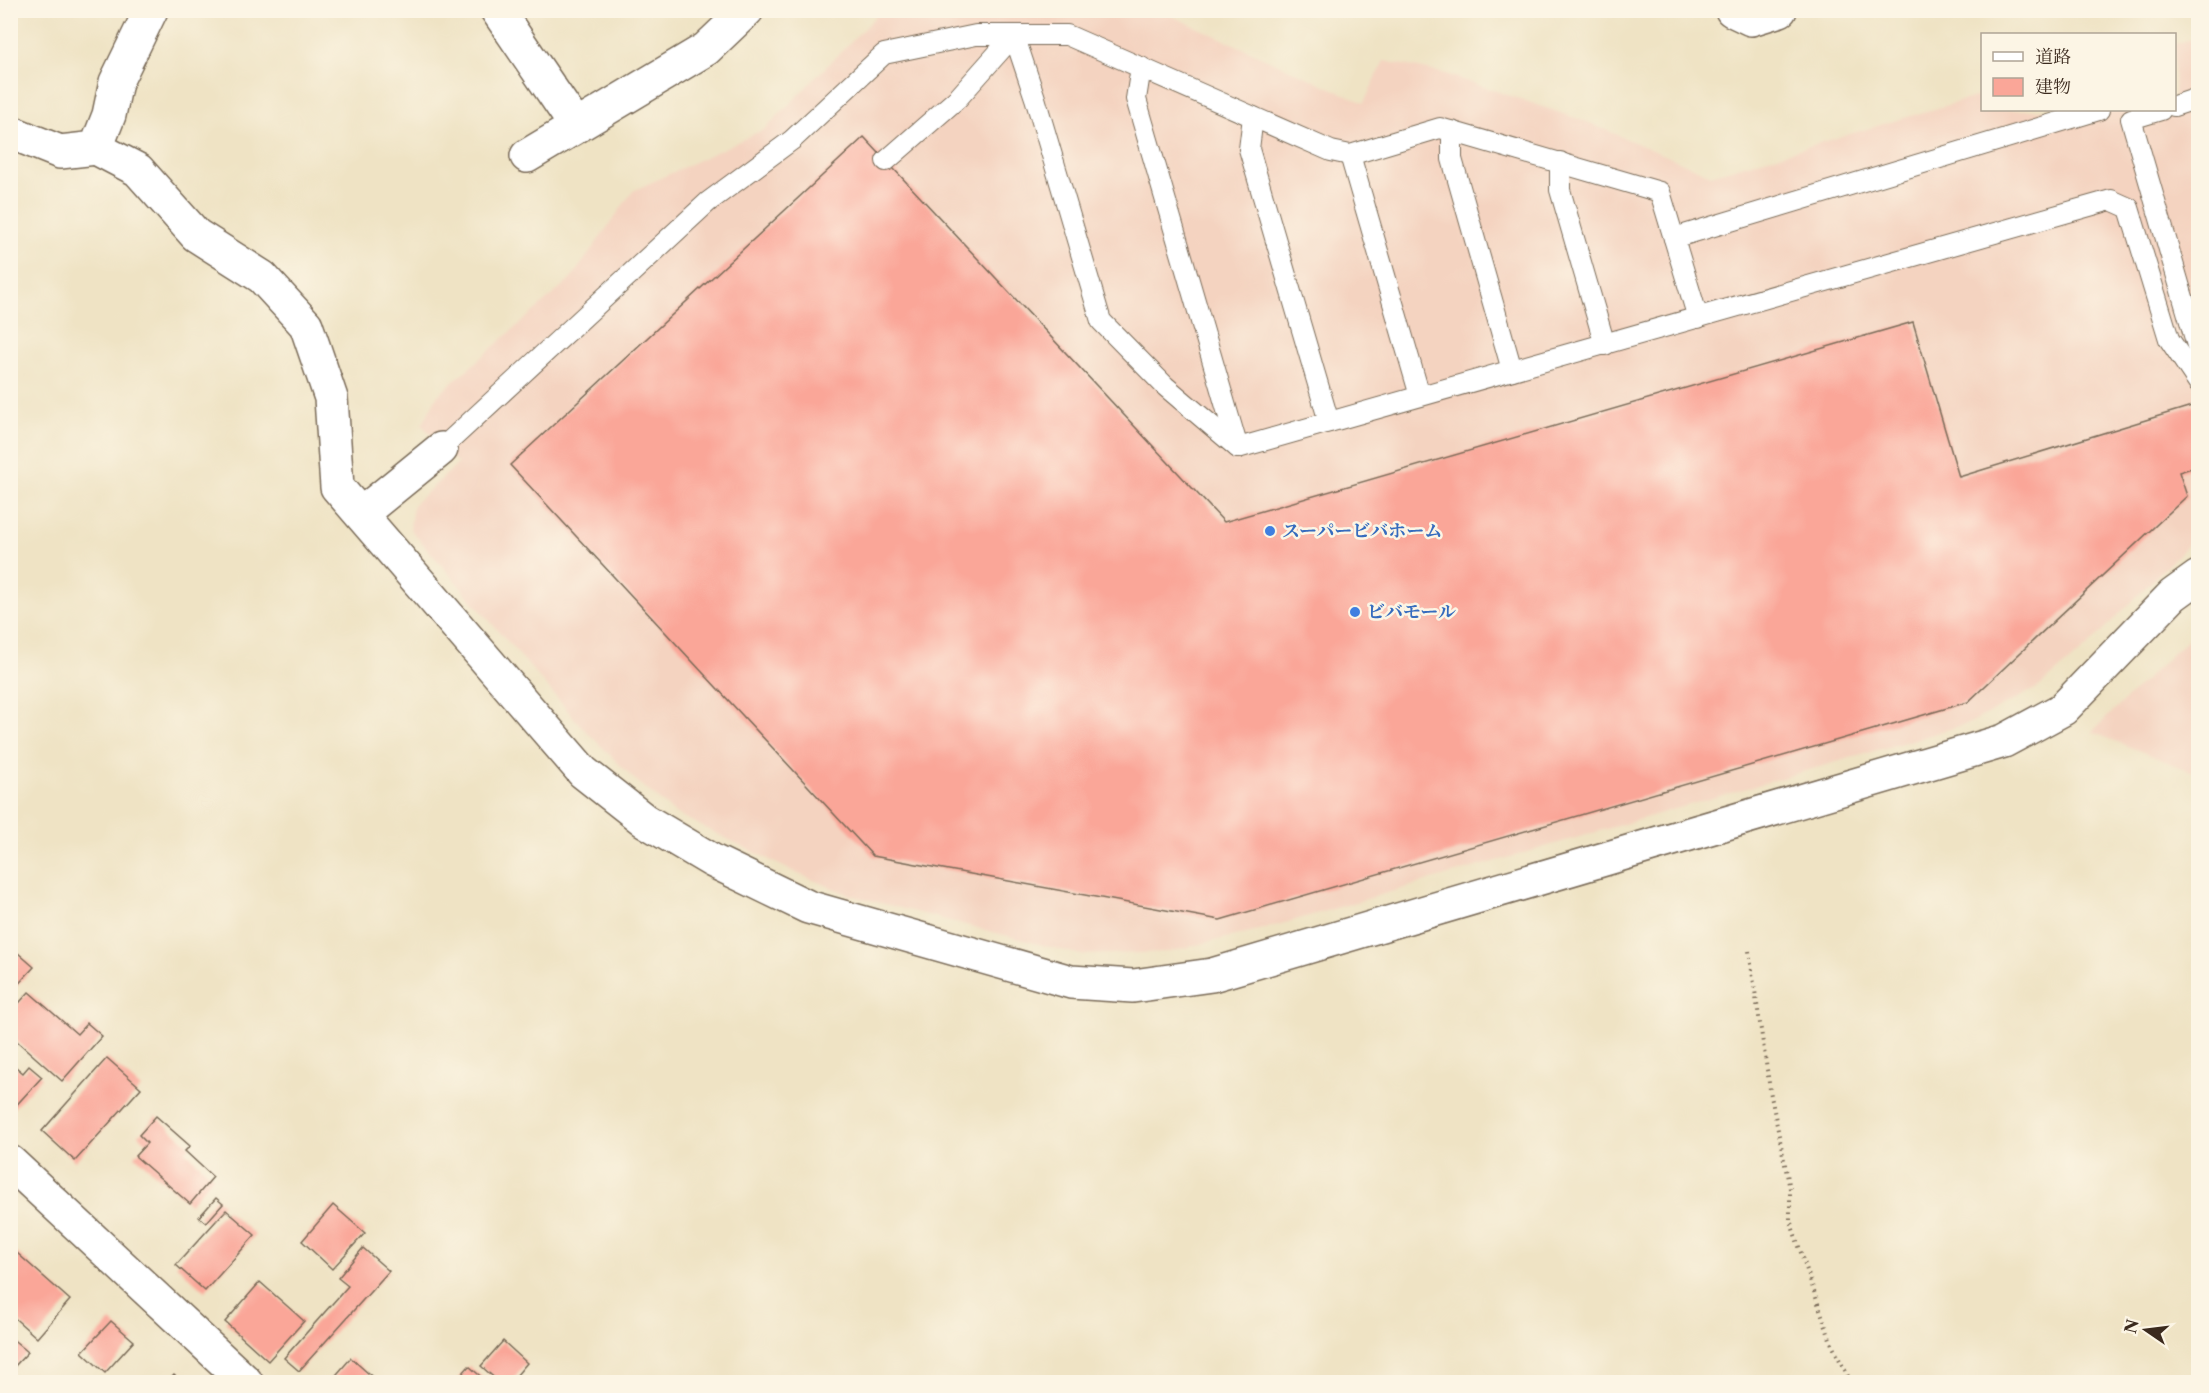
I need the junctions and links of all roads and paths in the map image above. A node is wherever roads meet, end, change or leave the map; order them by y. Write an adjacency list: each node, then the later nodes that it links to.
1 (152, 10): 18 (street)
2 (497, 10): 15 (street)
3 (747, 10): 15 (street)
4 (1732, 10): 5 (street)
5 (1780, 10)
6 (1014, 35): 7 (lane); 21 (lane); 31 (lane); 32 (lane)
7 (1141, 67): 13 (lane); 31 (lane)
8 (2199, 98): 9 (lane)
9 (2176, 106)
10 (2096, 111): 23 (lane)
11 (2111, 111): 14 (lane)
12 (2158, 111): 14 (lane)
13 (1253, 117): 19 (lane); 30 (lane)
14 (2131, 119): 26 (lane)
15 (576, 126): 20 (street)
16 (1452, 131): 19 (lane); 22 (lane); 27 (lane)
17 (10, 132): 18 (street)
18 (96, 148): 33 (street)
19 (1350, 155): 29 (lane)
20 (527, 156)
21 (886, 161)
22 (1560, 162): 23 (lane); 25 (lane)
23 (1674, 238): 24 (lane)
24 (1698, 318): 25 (lane); 28 (lane)
25 (1605, 345): 27 (lane)
26 (2199, 349)
27 (1512, 370): 29 (lane)
28 (2199, 382)
29 (1420, 396): 30 (lane)
30 (1329, 422): 31 (lane)
31 (1238, 448)
32 (441, 449): 33 (street)
33 (361, 514): 34 (street)
34 (2199, 578)
35 (1749, 951): 38 (path)
36 (10, 1162): 37 (street)
37 (246, 1383)
38 (1851, 1383)

